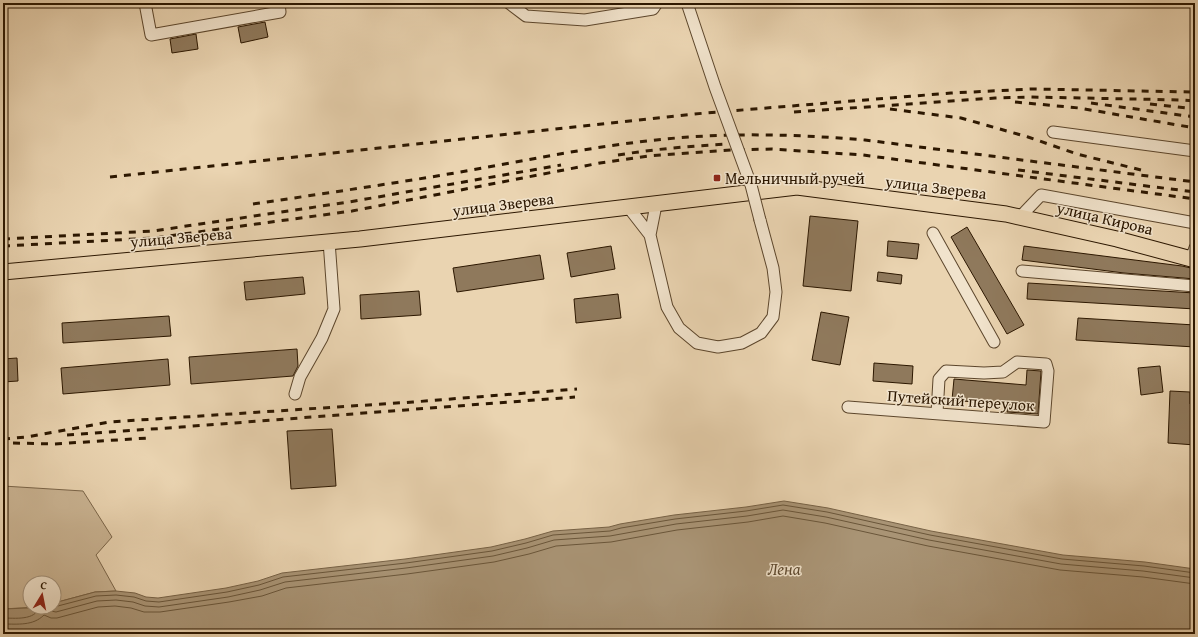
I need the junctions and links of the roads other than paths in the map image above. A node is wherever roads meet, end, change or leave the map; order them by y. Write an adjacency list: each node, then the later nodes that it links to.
1 (145, 3): 2 (street)
2 (279, 3)
3 (509, 3): 4 (street)
4 (657, 3)
5 (687, 3): 13 (street, bridge)
6 (1053, 132): 7 (street)
7 (1195, 151)
8 (656, 205): 9 (main road, улица Зверева); 10 (main road, улица Зверева); 13 (street)
9 (629, 208): 13 (street); 14 (main road, улица Зверева)
10 (1013, 216): 11 (street); 15 (main road, улица Кирова)
11 (1195, 223)
12 (933, 233): 19 (street)
13 (650, 235)
14 (329, 242): 17 (main road, улица Зверева); 20 (street)
15 (1194, 255)
16 (1022, 271): 18 (street)
17 (3, 272)
18 (1195, 286)
19 (994, 342)
20 (295, 394)
21 (848, 407): 22 (street, Путейский переулок)
22 (937, 414): 22 (street, Путейский переулок)

